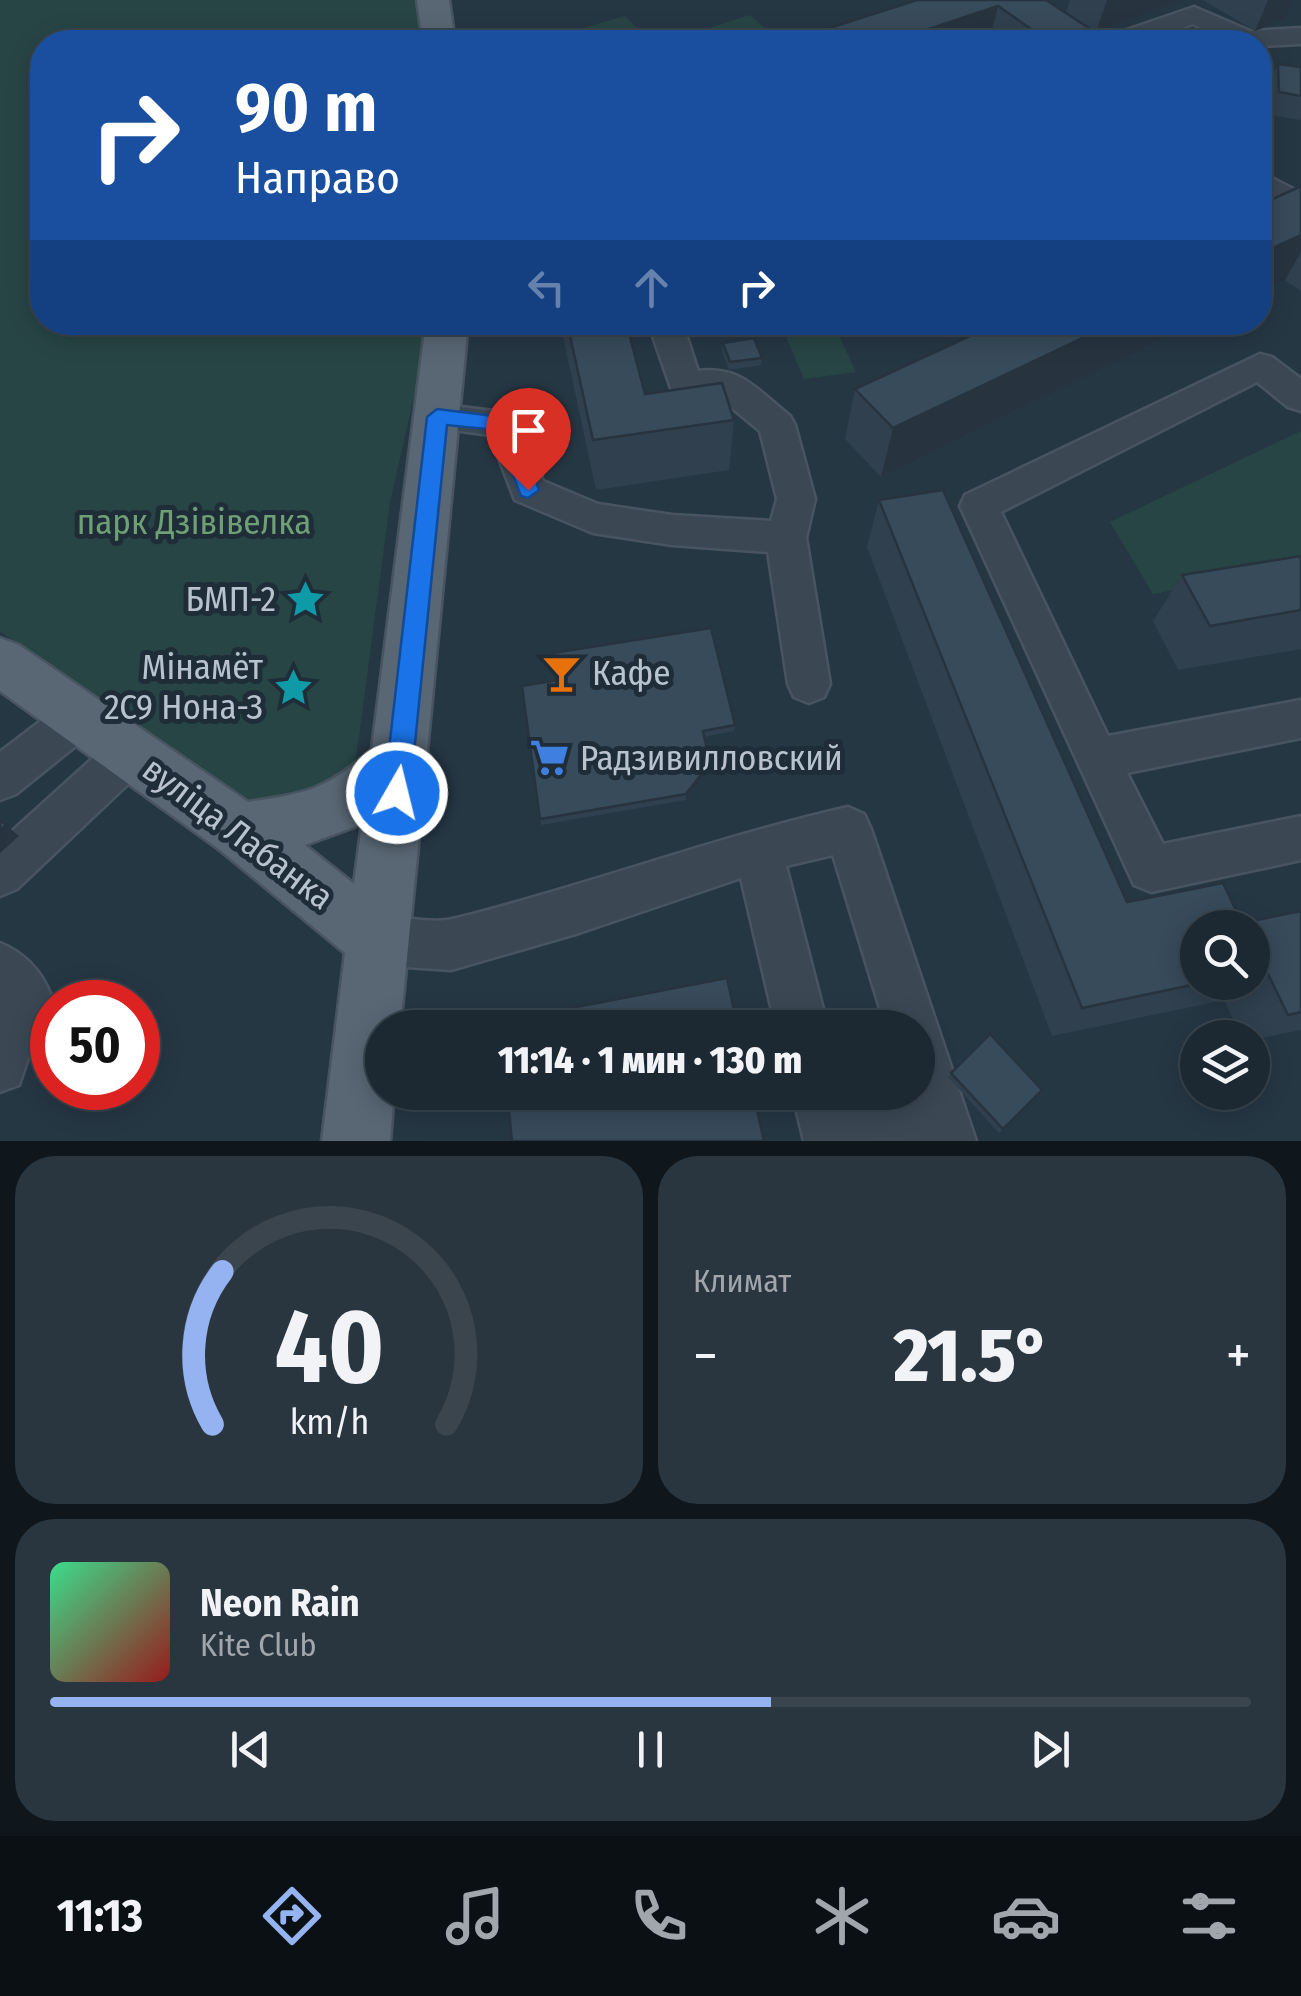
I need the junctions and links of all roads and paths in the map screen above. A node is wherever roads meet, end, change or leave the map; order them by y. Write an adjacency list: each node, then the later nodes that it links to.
1 (433, 0): 2 (main road)
2 (437, 30)
3 (1153, 30): 4 (lane)
4 (1226, 30)
5 (1301, 36): 6 (lane)
6 (1272, 38)
7 (1301, 55): 8 (lane)
8 (1272, 61)
9 (1272, 189): 10 (lane)
10 (1301, 208)
11 (446, 335): 14 (main road)
12 (668, 335): 15 (lane)
13 (1301, 398): 22 (lane)
14 (437, 417): 15 (lane); 21 (main road)
15 (786, 538): 17 (lane)
16 (0, 661): 18 (main road, вуліца Лабанка)
17 (810, 684)
18 (78, 718): 20 (main road, вуліца Лабанка); 23 (lane)
19 (1301, 720): 22 (lane)
20 (131, 752): 24 (main road, вуліца Лабанка); 27 (lane)
21 (402, 757): 24 (main road); 28 (main road)
22 (1096, 758): 25 (lane)
23 (0, 779)
24 (241, 831): 28 (main road, вуліца Лабанка)
25 (1301, 838)
26 (758, 850): 28 (lane); 30 (lane); 31 (lane)
27 (0, 872)
28 (377, 940): 36 (main road)
29 (0, 968): 32 (lane)
30 (798, 1010)
31 (906, 1010)
32 (0, 1066)
33 (935, 1096): 35 (lane)
34 (826, 1123): 35 (lane)
35 (944, 1124)
36 (356, 1141)

